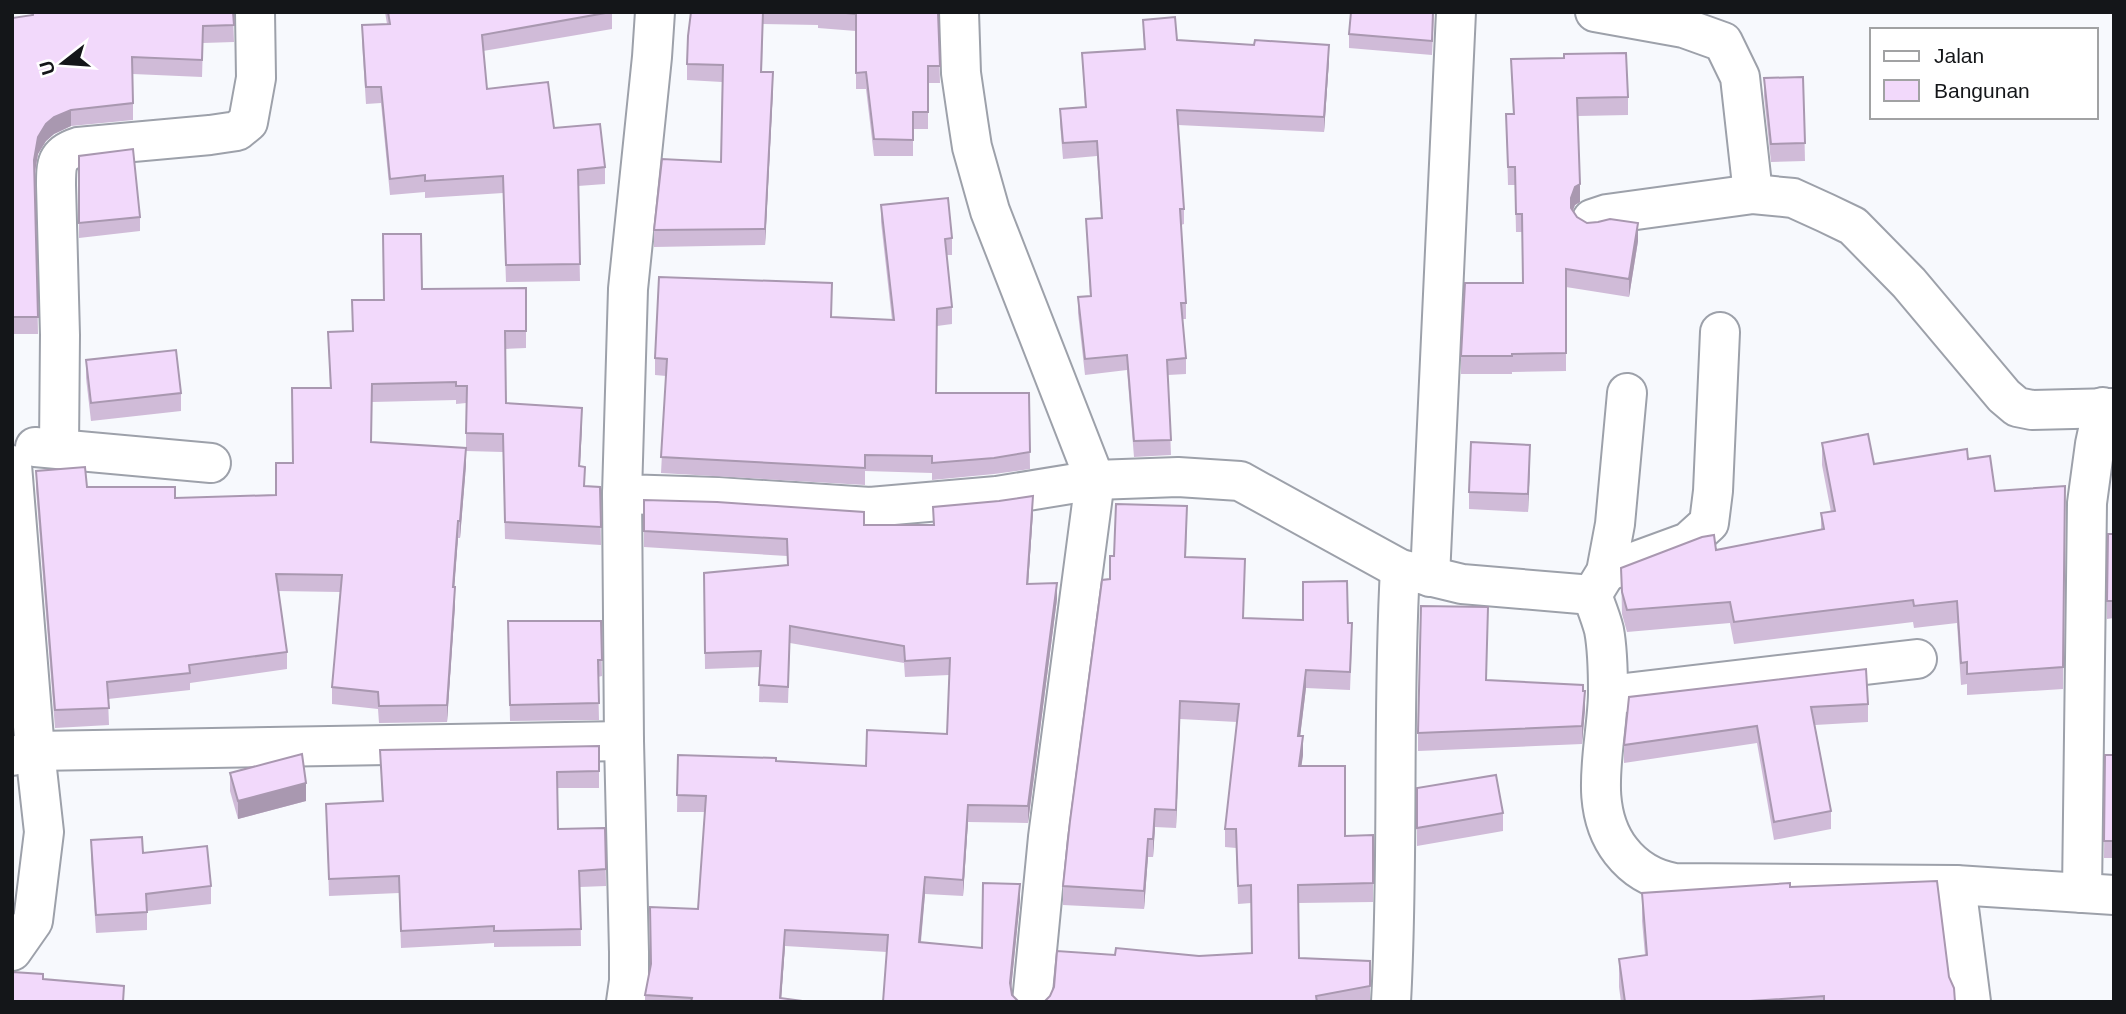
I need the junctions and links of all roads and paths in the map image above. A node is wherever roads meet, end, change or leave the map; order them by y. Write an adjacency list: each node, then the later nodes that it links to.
1 (255, 12): 12 (street)
2 (655, 12): 16 (street)
3 (959, 12): 15 (street)
4 (1456, 12): 17 (street)
5 (1595, 12): 6 (street)
6 (1753, 194): 7 (street); 10 (street)
7 (1592, 219)
8 (1720, 332): 18 (street)
9 (1627, 393): 18 (street)
10 (2109, 408): 24 (street)
11 (12, 446): 12 (street)
12 (59, 448): 13 (street)
13 (211, 463)
14 (12, 465): 22 (street)
15 (1095, 480): 16 (street); 17 (street); 27 (street)
16 (622, 494): 21 (street)
17 (1415, 573): 18 (street); 28 (street)
18 (1599, 583): 20 (street)
19 (1917, 659): 20 (street)
20 (1608, 695): 23 (street)
21 (624, 741): 22 (street); 26 (street)
22 (24, 753): 25 (street)
23 (1956, 885): 24 (street); 29 (street)
24 (2098, 894)
25 (12, 951)
26 (626, 1002)
27 (1032, 1002)
28 (1391, 1002)
29 (1971, 1002)

